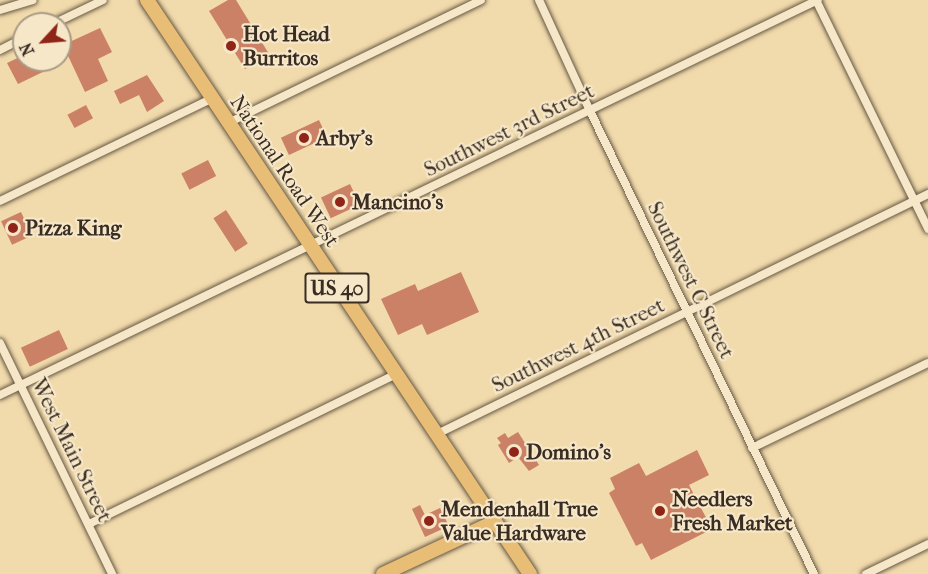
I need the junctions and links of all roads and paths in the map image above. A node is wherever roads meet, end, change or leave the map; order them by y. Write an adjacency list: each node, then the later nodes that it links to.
1 (33, 0): 7 (street)
2 (103, 0): 8 (street)
3 (147, 0): 9 (main road, National Road West / US 40)
4 (481, 0): 11 (street)
5 (539, 0): 10 (street, Southwest C Street)
6 (816, 0): 10 (street, Southwest 3rd Street); 14 (street)
7 (0, 10)
8 (72, 15)
9 (211, 99): 11 (main road, National Road West / US 40); 13 (street)
10 (590, 111): 16 (street, Southwest 3rd Street); 17 (street, Southwest C Street)
11 (228, 123): 16 (main road, National Road West / US 40)
12 (928, 194): 14 (street, Southwest 4th Street)
13 (0, 201)
14 (914, 201): 15 (street); 17 (street, Southwest 4th Street)
15 (928, 229)
16 (309, 246): 20 (main road, National Road West / US 40); 21 (street, Southwest 3rd Street)
17 (687, 312): 23 (street, Southwest 4th Street); 24 (street, Southwest C Street)
18 (0, 343): 21 (street, West Main Street)
19 (928, 363): 24 (street)
20 (395, 375): 23 (main road, National Road West / US 40); 26 (street)
21 (20, 385): 22 (street, Southwest 3rd Street); 26 (street, West Main Street)
22 (0, 395)
23 (437, 434): 25 (main road, National Road West / US 40)
24 (752, 448): 31 (street, Southwest C Street)
25 (494, 522): 29 (main road); 30 (main road, National Road West / US 40)
26 (88, 524): 28 (street, West Main Street)
27 (928, 544): 32 (street)
28 (112, 574)
29 (383, 574)
30 (530, 574)
31 (814, 574)
32 (866, 574)

